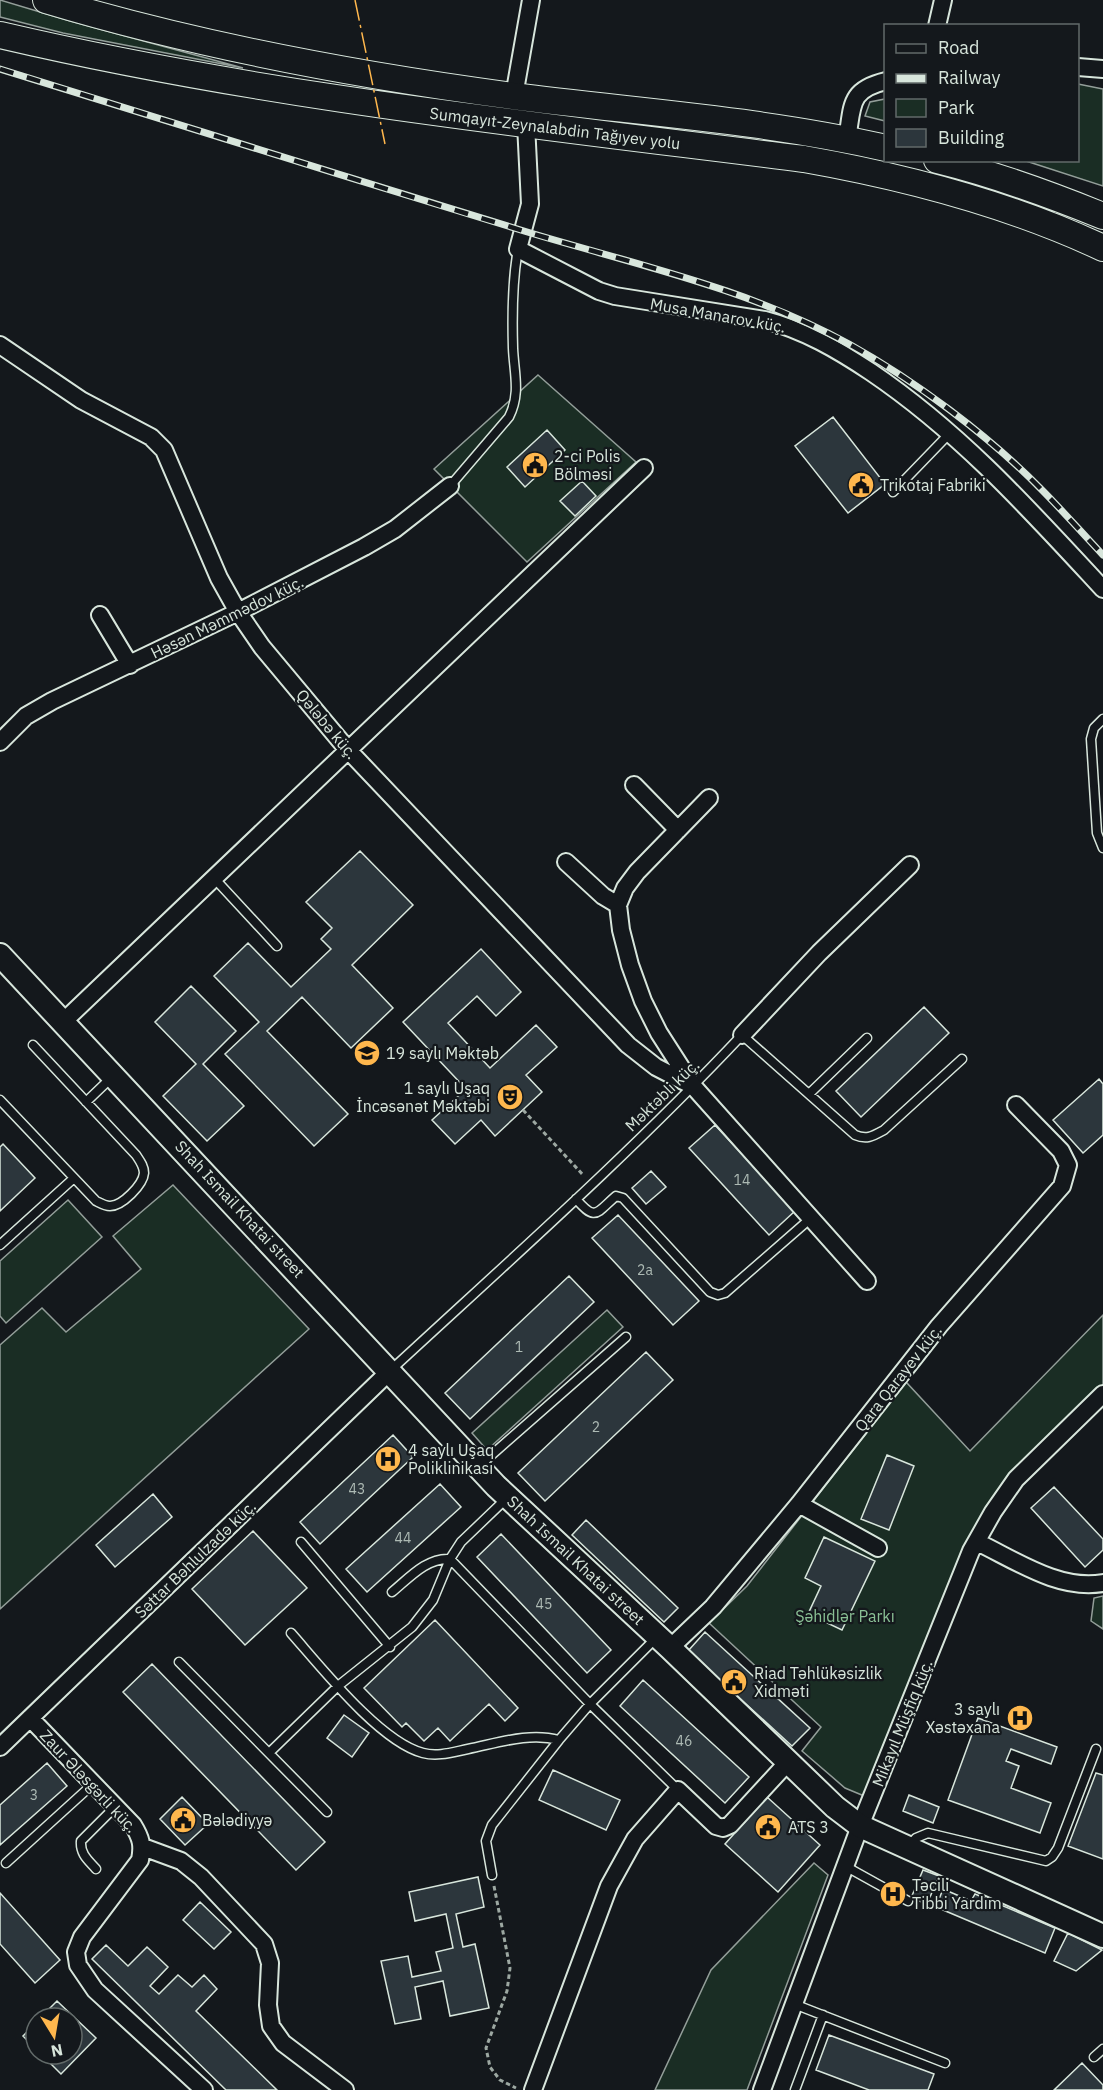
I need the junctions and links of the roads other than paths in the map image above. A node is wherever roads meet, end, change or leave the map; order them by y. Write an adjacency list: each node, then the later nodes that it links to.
1 (46, 0): 9 (main road, Sumqayıt-Zeynalabdin Tağıyev yolu)
2 (531, 0): 9 (street)
3 (943, 0): 4 (street)
4 (937, 24)
5 (6, 36): 10 (main road, Sumqayıt-Zeynalabdin Tağıyev yolu)
6 (1079, 67): 7 (street)
7 (1103, 69)
8 (884, 81): 11 (street)
9 (514, 96): 11 (main road, Sumqayıt-Zeynalabdin Tağıyev yolu)
10 (526, 124): 15 (main road, Sumqayıt-Zeynalabdin Tağıyev yolu); 16 (street)
11 (847, 139): 12 (main road, Sumqayıt-Zeynalabdin Tağıyev yolu)
12 (884, 148)
13 (945, 162): 14 (main road)
14 (1103, 216)
15 (1103, 248)
16 (518, 249): 18 (street, Musa Manarov küç.); 20 (lane)
17 (0, 345): 23 (street, Qələbə küç.)
18 (950, 432): 21 (lane); 22 (street, Musa Manarov küç.)
19 (644, 468): 28 (street)
20 (450, 486): 23 (street, Həsən Məmmədov küç.)
21 (893, 492)
22 (1103, 589)
23 (238, 612): 25 (street, Həsən Məmmədov küç.); 28 (street, Qələbə küç.)
24 (100, 615): 25 (street)
25 (130, 665): 27 (street, Həsən Məmmədov küç.)
26 (1103, 719): 32 (lane)
27 (0, 742)
28 (348, 750): 35 (street); 45 (street, Qələbə küç.)
29 (634, 785): 31 (street)
30 (709, 798): 31 (street)
31 (678, 830): 36 (street)
32 (1103, 848)
33 (566, 862): 36 (street)
34 (910, 865): 40 (street)
35 (214, 878): 37 (lane); 39 (street)
36 (618, 905): 45 (street)
37 (277, 946)
38 (0, 954): 39 (street, Shah Ismail Khatai street)
39 (64, 1021): 44 (street, Shah Ismail Khatai street)
40 (742, 1035): 45 (lane, Məktəbli küç.); 46 (lane)
41 (867, 1038): 46 (lane)
42 (33, 1045): 48 (lane)
43 (962, 1059): 46 (lane)
44 (114, 1075): 48 (lane); 56 (street, Shah Ismail Khatai street)
45 (693, 1086): 51 (lane, Məktəbli küç.); 52 (street)
46 (809, 1094)
47 (0, 1100): 50 (lane)
48 (86, 1102): 50 (lane)
49 (1016, 1105): 60 (street, Qara Qarayev küç.)
50 (74, 1178): 53 (lane)
51 (576, 1199): 52 (lane); 56 (lane, Məktəbli küç.)
52 (811, 1218): 54 (street)
53 (0, 1245)
54 (867, 1281)
55 (626, 1337): 58 (lane)
56 (390, 1371): 58 (street, Shah Ismail Khatai street); 73 (street, Səttar Bəhlulzadə küç.)
57 (1103, 1394): 62 (street, Mikayıl Müşfiq küç.)
58 (478, 1466): 59 (street, Shah Ismail Khatai street)
59 (508, 1497): 64 (lane); 68 (street, Shah Ismail Khatai street)
60 (799, 1503): 63 (street); 68 (street, Qara Qarayev küç.)
61 (301, 1542): 69 (lane)
62 (977, 1542): 65 (street); 83 (street, Mikayıl Müşfiq küç.)
63 (878, 1548)
64 (450, 1559): 66 (lane); 69 (lane); 72 (lane)
65 (1103, 1583)
66 (392, 1592)
67 (291, 1633): 71 (lane)
68 (664, 1642): 72 (lane); 78 (street, Shah Ismail Khatai street)
69 (390, 1647): 71 (lane)
70 (178, 1662): 77 (lane)
71 (338, 1686): 74 (lane); 77 (lane)
72 (590, 1704): 74 (lane); 80 (lane)
73 (30, 1718): 75 (street, Səttar Bəhlulzadə küç.); 79 (street, Zaur Ələsgərli küç.)
74 (559, 1740): 89 (lane)
75 (0, 1747)
76 (1096, 1749): 85 (lane)
77 (270, 1752): 82 (lane)
78 (788, 1762): 80 (street); 83 (street, Shah Ismail Khatai street)
79 (93, 1784): 81 (street, Zaur Ələsgərli küç.); 86 (lane)
80 (678, 1790): 99 (street)
81 (115, 1807): 84 (street, Zaur Ələsgərli küç.); 88 (lane)
82 (327, 1812)
83 (860, 1826): 85 (street, Shah Ismail Khatai street); 87 (street, Mikayıl Müşfiq küç.)
84 (143, 1846): 97 (street, Zaur Ələsgərli küç.); 98 (street, Zaur Ələsgərli küç.)
85 (908, 1847): 91 (street, Shah Ismail Khatai street)
86 (6, 1863)
87 (845, 1866): 90 (lane); 92 (street, Mikayıl Müşfiq küç.)
88 (96, 1869)
89 (492, 1875)
90 (908, 1901)
91 (1103, 1936)
92 (794, 2004): 93 (lane); 100 (street, Mikayıl Müşfiq küç.)
93 (823, 2015): 96 (lane); 101 (lane)
94 (1103, 2049): 95 (lane)
95 (1094, 2057)
96 (945, 2063)
97 (204, 2090)
98 (345, 2090)
99 (533, 2090)
100 (762, 2090)
101 (795, 2090)

